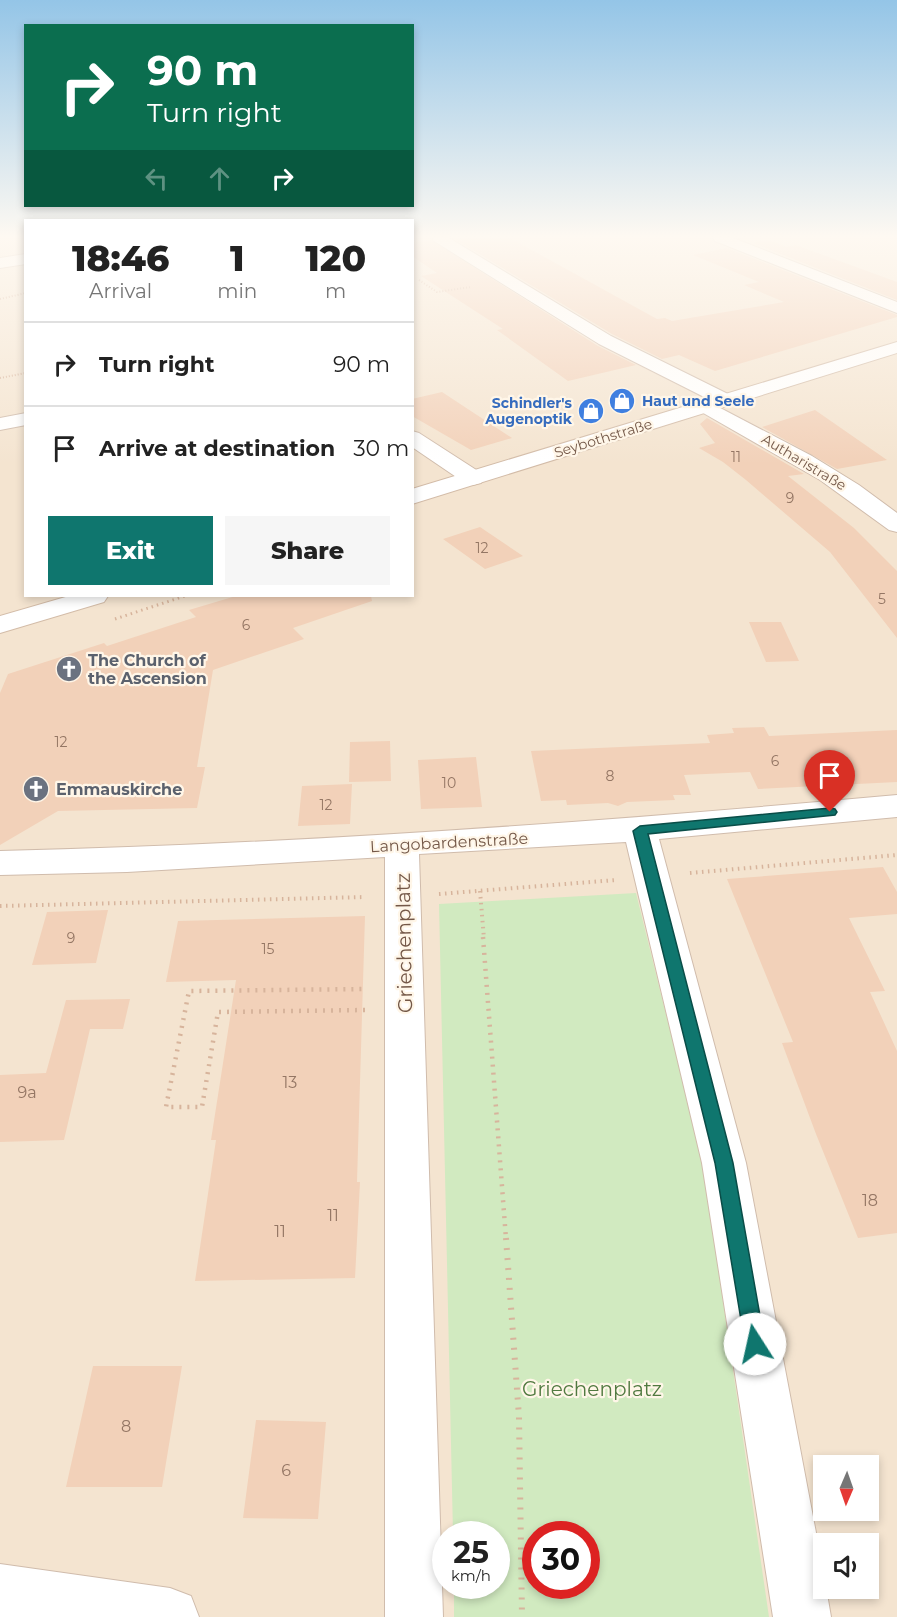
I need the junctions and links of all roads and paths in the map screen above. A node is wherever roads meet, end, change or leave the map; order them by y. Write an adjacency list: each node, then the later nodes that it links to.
1 (562, 313): 5 (street, Autharistraße)
2 (897, 347): 5 (street, Seybothstraße)
3 (24, 373): 4 (path)
4 (0, 378)
5 (715, 403): 9 (street, Seybothstraße); 12 (street, Autharistraße)
6 (24, 419): 7 (street)
7 (0, 424)
8 (414, 438): 9 (street)
9 (473, 478): 10 (street, Seybothstraße)
10 (414, 496)
11 (897, 499): 12 (street)
12 (870, 502): 13 (street, Autharistraße)
13 (897, 525)
14 (92, 597): 15 (street)
15 (0, 625)
16 (897, 806): 17 (street, Langobardenstraße)
17 (640, 831): 18 (street, Langobardenstraße); 21 (street)
18 (402, 845): 20 (street, Langobardenstraße); 23 (street, Griechenplatz)
19 (897, 855): 21 (path)
20 (0, 863)
21 (653, 877): 22 (path); 31 (street)
22 (480, 891): 23 (path); 30 (path)
23 (403, 897): 24 (path); 29 (street, Griechenplatz)
24 (0, 906)
25 (367, 989): 26 (path)
26 (368, 1010)
27 (0, 1593): 28 (street)
28 (170, 1617)
29 (414, 1617)
30 (522, 1617)
31 (802, 1617)

